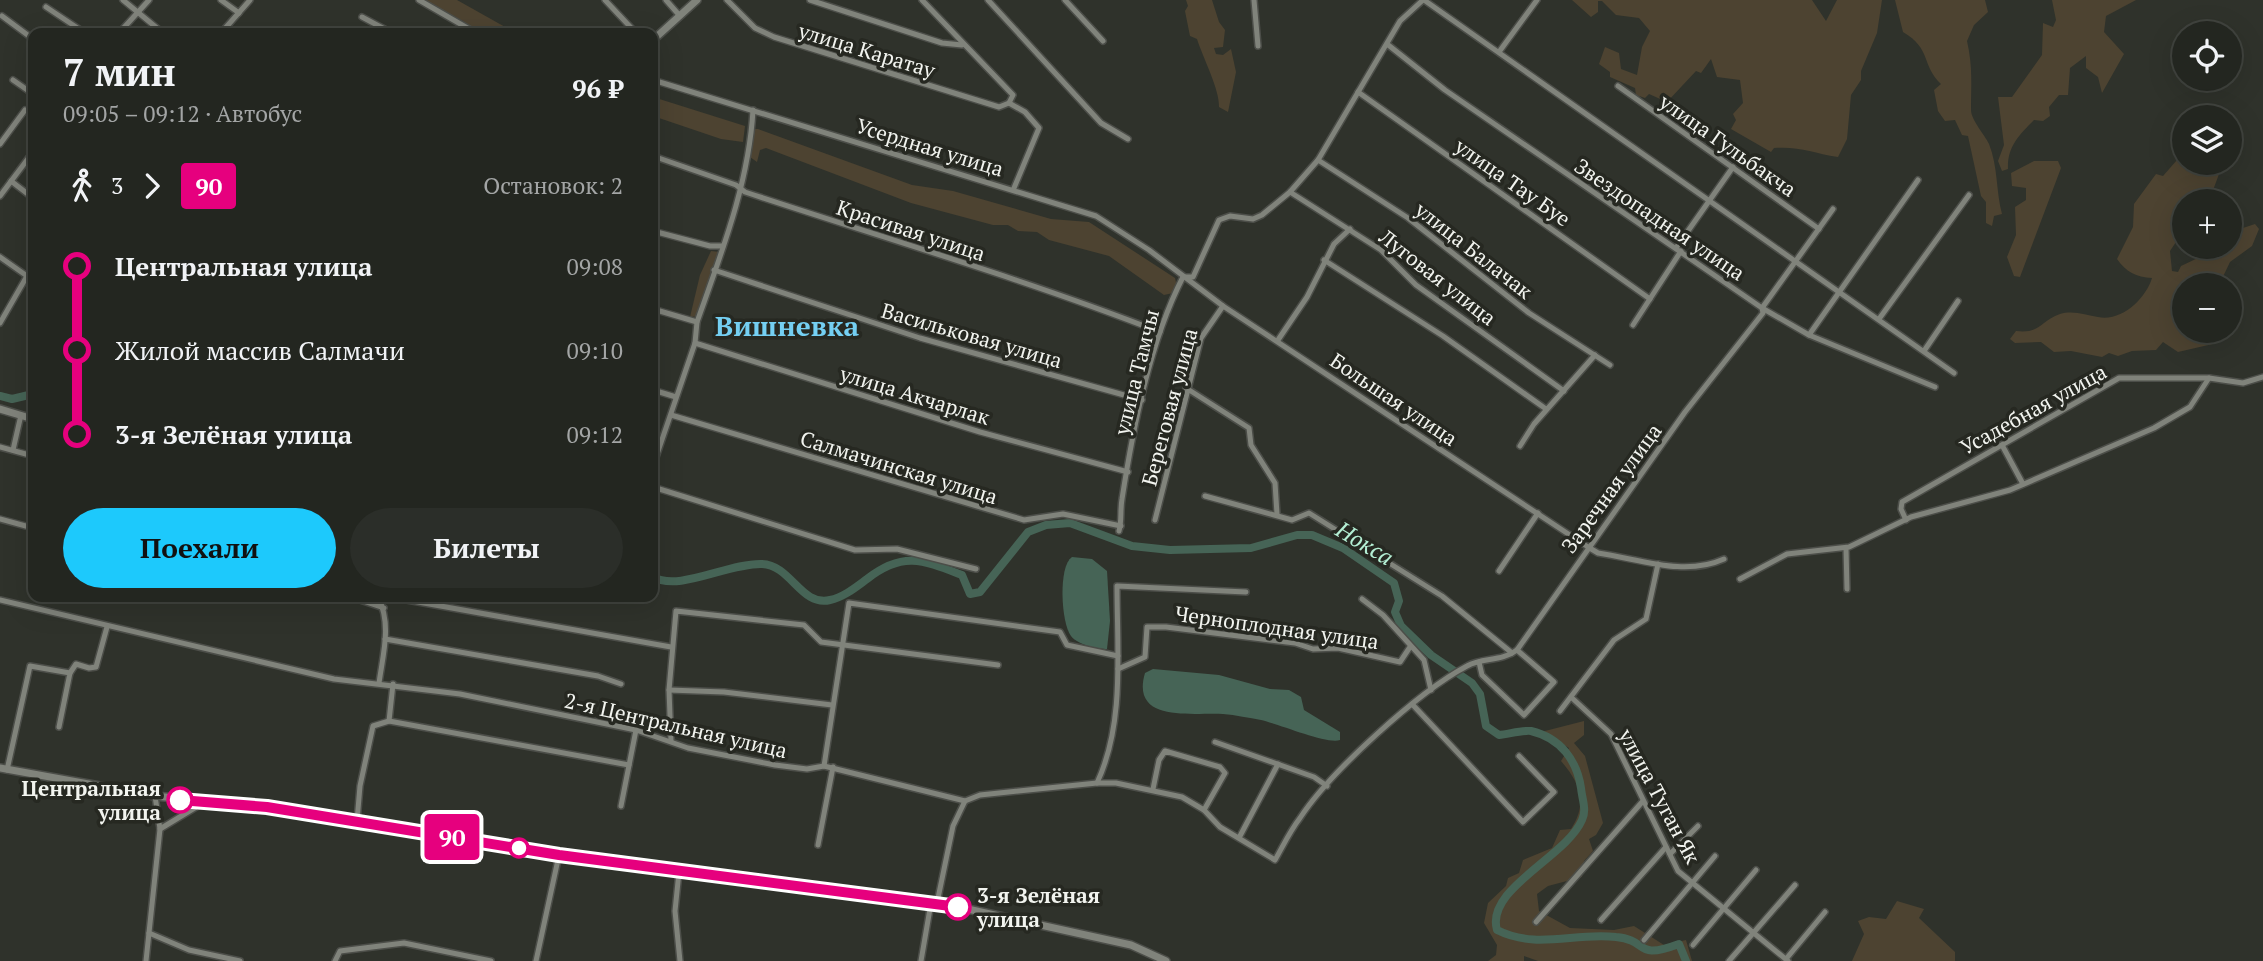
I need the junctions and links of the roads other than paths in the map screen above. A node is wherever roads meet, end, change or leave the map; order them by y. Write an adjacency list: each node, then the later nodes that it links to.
1 (123, 0): 18 (street)
2 (149, 0): 18 (street)
3 (221, 0): 19 (street)
4 (250, 0): 19 (street)
5 (419, 0): 28 (street)
6 (605, 0): 29 (street)
7 (666, 0): 22 (street)
8 (697, 0): 22 (street)
9 (727, 0): 42 (street, улица Каратау)
10 (810, 0): 34 (street)
11 (922, 0): 34 (street)
12 (988, 0): 45 (street)
13 (1065, 0): 32 (street)
14 (1254, 0): 35 (street)
15 (1424, 0): 33 (street, улица Тамчы); 36 (street)
16 (1537, 0): 36 (street)
17 (46, 7): 23 (street)
18 (138, 9): 24 (street); 25 (street)
19 (239, 13): 26 (street)
20 (2, 16): 30 (street)
21 (362, 16): 27 (street)
22 (680, 16): 31 (street)
23 (78, 28)
24 (124, 28)
25 (158, 28)
26 (225, 28)
27 (383, 28)
28 (467, 28)
29 (631, 28)
30 (28, 35)
31 (658, 36)
32 (1103, 41)
33 (1387, 44): 41 (street, улица Тамчы); 65 (street, Звездопадная улица)
34 (962, 46): 42 (street)
35 (1258, 46)
36 (1499, 52): 59 (street)
37 (13, 80): 40 (street)
38 (658, 82): 44 (street, Усердная улица)
39 (1618, 86): 50 (street, улица Гульбакча)
40 (28, 90)
41 (1358, 92): 49 (street, улица Тамчы); 74 (street, улица Тау Буе)
42 (1009, 103): 53 (street)
43 (25, 110): 46 (street)
44 (753, 110): 53 (street, Усердная улица); 54 (street)
45 (1128, 139)
46 (0, 144)
47 (658, 158): 54 (street, Красивая улица)
48 (28, 159): 52 (street)
49 (1318, 160): 55 (street, улица Тамчы); 88 (street, улица Балачак)
50 (1733, 167): 59 (street); 62 (street, улица Гульбакча)
51 (1917, 180): 73 (street)
52 (12, 181): 56 (street); 58 (street)
53 (1014, 188): 71 (street, Усердная улица)
54 (741, 189): 64 (street); 83 (street, Красивая улица)
55 (1290, 192): 61 (street, Луговая улица); 71 (street, улица Тамчы)
56 (28, 194)
57 (1969, 195): 79 (street)
58 (0, 196)
59 (1712, 200): 65 (street); 68 (street)
60 (1833, 209): 62 (street, Заречная улица)
61 (1350, 229): 67 (street); 95 (street, Луговая улица)
62 (1819, 229): 68 (street, Заречная улица)
63 (658, 233): 64 (street)
64 (723, 246): 69 (street)
65 (1678, 250): 74 (street); 77 (street, Звездопадная улица)
66 (0, 257): 70 (street)
67 (1325, 260): 85 (street); 100 (street, Луговая улица)
68 (1796, 262): 73 (street); 77 (street, Заречная улица)
69 (714, 270): 80 (street); 98 (street, Васильковая улица)
70 (28, 275)
71 (1183, 277): 76 (street, Большая улица); 83 (street, улица Тамчы)
72 (28, 281): 81 (street)
73 (1840, 291): 79 (street); 84 (street)
74 (1650, 299): 82 (street)
75 (1958, 301): 87 (street)
76 (1223, 306): 85 (street, Большая улица); 94 (street, Береговая улица)
77 (1762, 308): 84 (street, Звездопадная улица); 121 (street, Заречная улица)
78 (658, 310): 80 (street)
79 (1879, 319): 87 (street)
80 (697, 322): 86 (street)
81 (0, 323)
82 (1633, 325)
83 (1160, 332): 98 (street, улица Тамчы)
84 (1809, 335): 93 (street, Звездопадная улица)
85 (1278, 340): 114 (street, Большая улица)
86 (695, 343): 97 (street); 110 (street, улица Акчарлак)
87 (1924, 351): 90 (street)
88 (1595, 355): 89 (street, улица Балачак); 95 (street)
89 (1610, 365)
90 (1954, 373)
91 (2263, 377): 92 (street, Усадебная улица)
92 (2209, 378): 104 (street, Усадебная улица); 111 (street)
93 (1935, 387)
94 (1186, 388): 115 (street); 117 (street, Береговая улица)
95 (1564, 391): 100 (street)
96 (658, 392): 97 (street)
97 (676, 397): 102 (street)
98 (1142, 400): 110 (street, улица Тамчы)
99 (0, 409): 101 (street)
100 (1546, 409): 105 (street)
101 (21, 415): 103 (street); 107 (street)
102 (671, 415): 108 (street); 120 (street, Салмачинская улица)
103 (28, 417)
104 (2001, 445): 111 (street); 118 (street, Усадебная улица)
105 (1520, 446)
106 (0, 447): 107 (street)
107 (13, 450): 109 (street)
108 (658, 452)
109 (28, 454)
110 (1128, 472): 120 (street, улица Тамчы)
111 (2023, 484): 118 (street)
112 (658, 488): 125 (street)
113 (1205, 496): 115 (street)
114 (1538, 513): 121 (street, Большая улица); 126 (street)
115 (1277, 514): 141 (street)
116 (0, 519): 119 (street)
117 (1155, 520)
118 (1906, 520): 122 (street)
119 (28, 527)
120 (1120, 528)
121 (1588, 547): 124 (street, Большая улица); 141 (street, Заречная улица)
122 (1846, 548): 127 (street); 128 (street)
123 (1724, 559): 124 (street, Большая улица)
124 (1658, 564): 152 (street)
125 (976, 569)
126 (1499, 571)
127 (1740, 579)
128 (1847, 589)
129 (1246, 592): 142 (street)
130 (1362, 599): 139 (street)
131 (0, 600): 136 (street, 2-я Центральная улица)
132 (366, 602): 135 (street)
133 (381, 602): 135 (street)
134 (418, 602): 140 (street)
135 (384, 608): 137 (street)
136 (107, 627): 146 (street); 147 (street, 2-я Центральная улица)
137 (385, 639): 147 (street); 149 (street)
138 (843, 645): 140 (street); 142 (street); 144 (street); 154 (street)
139 (1410, 646): 145 (street, Черноплодная улица); 150 (street)
140 (671, 648): 151 (street)
141 (1515, 651): 143 (street); 143 (street)
142 (1118, 656): 145 (street)
143 (1479, 662): 150 (street, 2-я Центральная улица)
144 (998, 665)
145 (1118, 669): 167 (street)
146 (70, 673): 157 (street); 166 (street)
147 (379, 683): 148 (street, 2-я Центральная улица)
148 (393, 684): 156 (street); 158 (street, 2-я Центральная улица)
149 (621, 684)
150 (1434, 688): 153 (street, 2-я Центральная улица)
151 (668, 690): 154 (street); 159 (street)
152 (1571, 697): 155 (street); 173 (street, улица Туган Як)
153 (1412, 704): 161 (street); 168 (street, 2-я Центральная улица)
154 (832, 705): 164 (street)
155 (1560, 711)
156 (389, 721): 163 (street); 176 (street)
157 (59, 727)
158 (636, 730): 159 (street, 2-я Центральная улица); 163 (street)
159 (671, 741): 164 (street, 2-я Центральная улица)
160 (1215, 742): 162 (street)
161 (1518, 756)
162 (1278, 764): 168 (street); 179 (street)
163 (629, 765): 174 (street)
164 (824, 766): 165 (street, 2-я Центральная улица)
165 (833, 767): 172 (street, 2-я Центральная улица); 180 (street)
166 (4, 769): 170 (street)
167 (1097, 783): 169 (street, 2-я Центральная улица); 172 (street, 2-я Центральная улица)
168 (1327, 786): 179 (street, 2-я Центральная улица)
169 (1153, 789): 175 (street, 2-я Центральная улица); 175 (street)
170 (155, 796): 171 (street); 178 (street)
171 (206, 801): 176 (street); 178 (street)
172 (965, 801): 189 (street)
173 (1643, 802): 181 (street, улица Туган Як); 193 (street)
174 (621, 806)
175 (1204, 810): 179 (street, 2-я Центральная улица)
176 (357, 821): 183 (street)
177 (1698, 826): 182 (street)
178 (160, 830): 194 (street)
179 (1240, 836)
180 (818, 845)
181 (1666, 846): 182 (street, улица Туган Як); 192 (street)
182 (1670, 854): 187 (street, улица Туган Як)
183 (559, 855): 186 (street); 203 (street)
184 (1715, 856): 187 (street)
185 (1756, 870): 190 (street)
186 (679, 872): 189 (street); 204 (street)
187 (1692, 883): 190 (street, улица Туган Як); 196 (street)
188 (1795, 885): 195 (street)
189 (934, 903): 205 (street); 206 (street)
190 (1724, 908): 195 (street, улица Туган Як); 197 (street)
191 (1825, 912): 198 (street)
192 (1601, 920)
193 (1536, 922)
194 (149, 933): 199 (street); 200 (street)
195 (1754, 933): 198 (street, улица Туган Як); 207 (street)
196 (1644, 940)
197 (1693, 945)
198 (1787, 960)
199 (146, 961)
200 (240, 961)
201 (335, 961): 202 (street)
202 (491, 961)
203 (536, 961)
204 (680, 961)
205 (921, 961)
206 (1166, 961)
207 (1729, 961)

